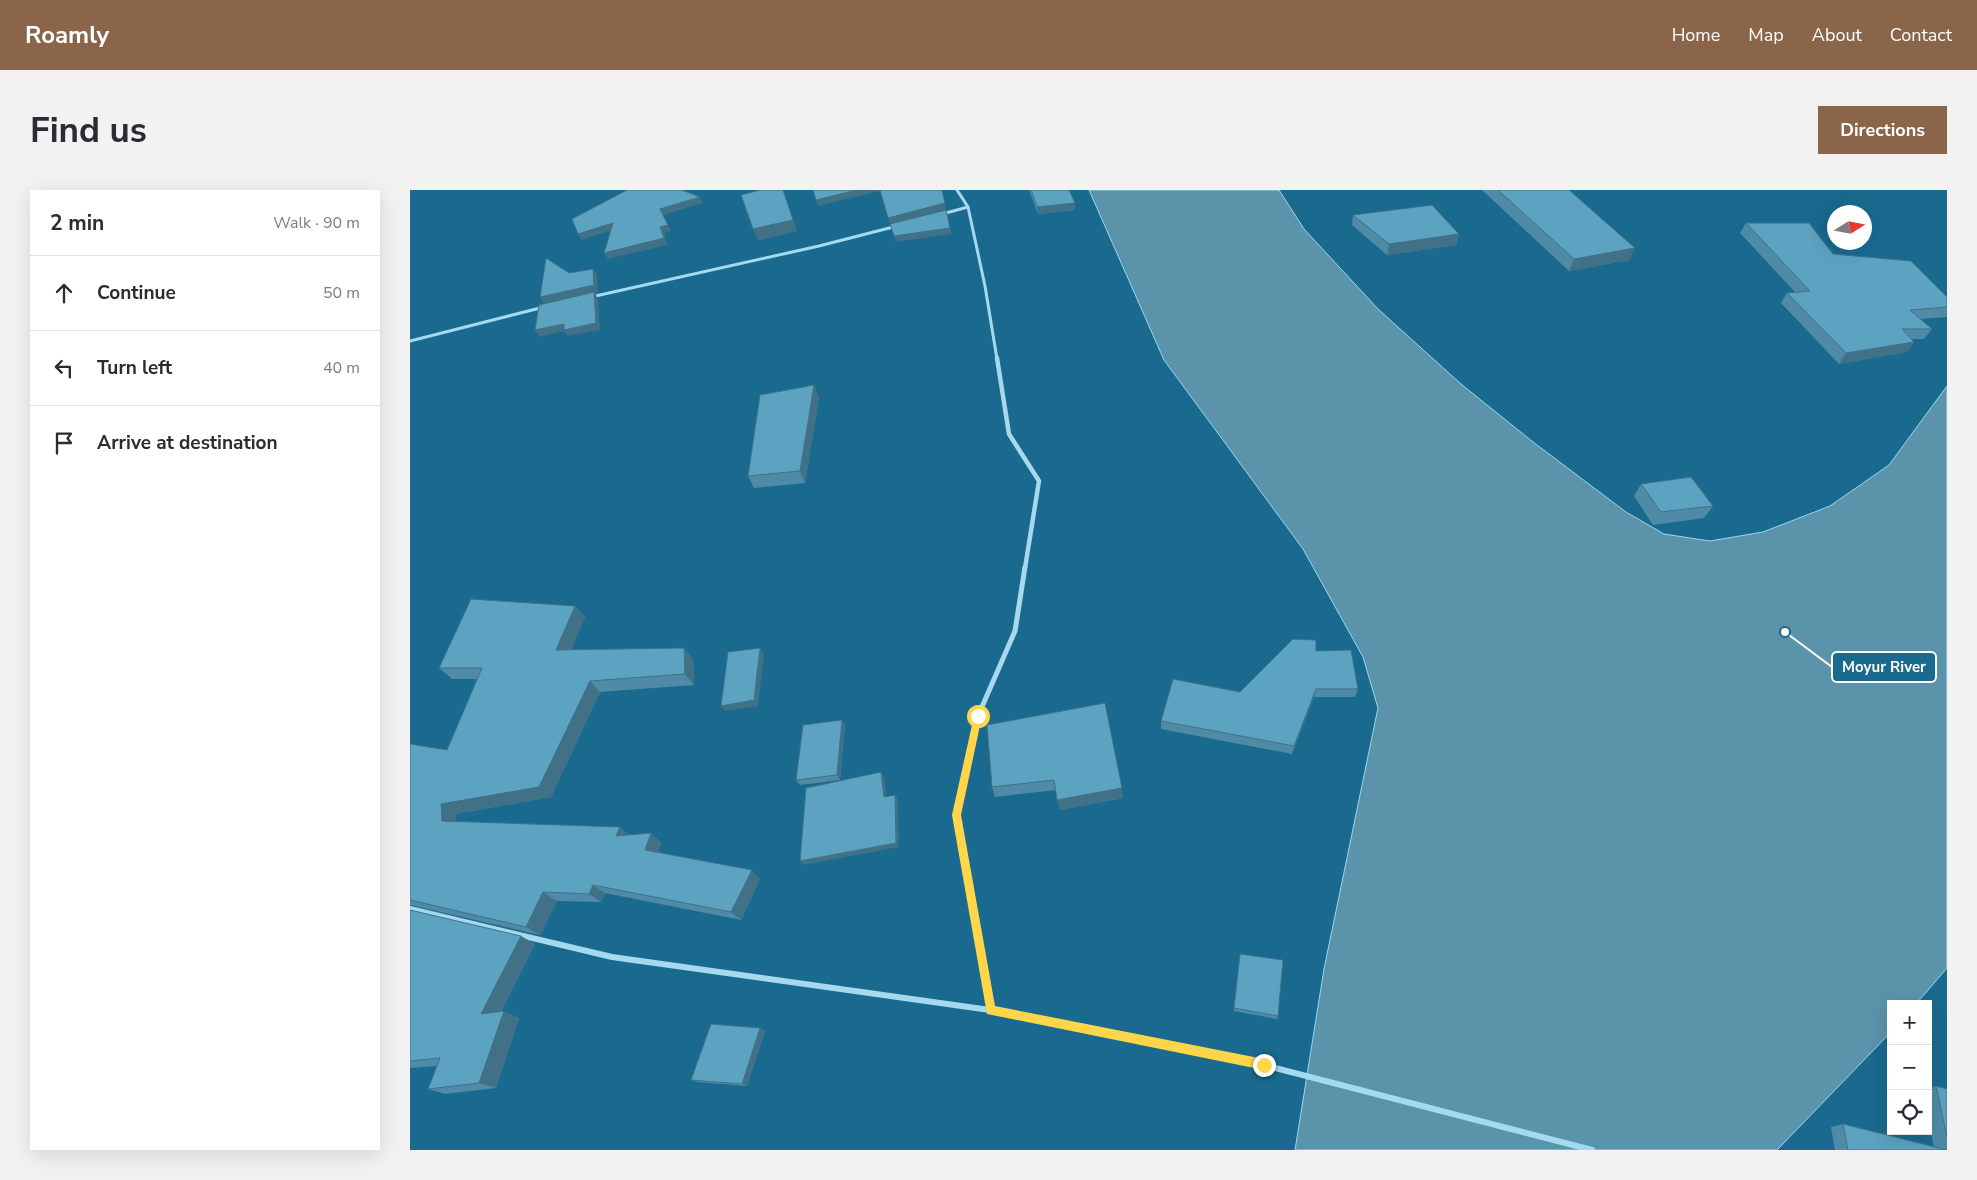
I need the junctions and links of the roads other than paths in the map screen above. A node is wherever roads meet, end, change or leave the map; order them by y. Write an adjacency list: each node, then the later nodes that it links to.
1 (957, 190): 2 (street)
2 (968, 207): 3 (street); 9 (street)
3 (940, 214)
4 (902, 224): 5 (street)
5 (587, 298)
6 (548, 306): 7 (street)
7 (410, 340)
8 (410, 909): 9 (street)
9 (990, 1010): 10 (street)
10 (1592, 1150)

